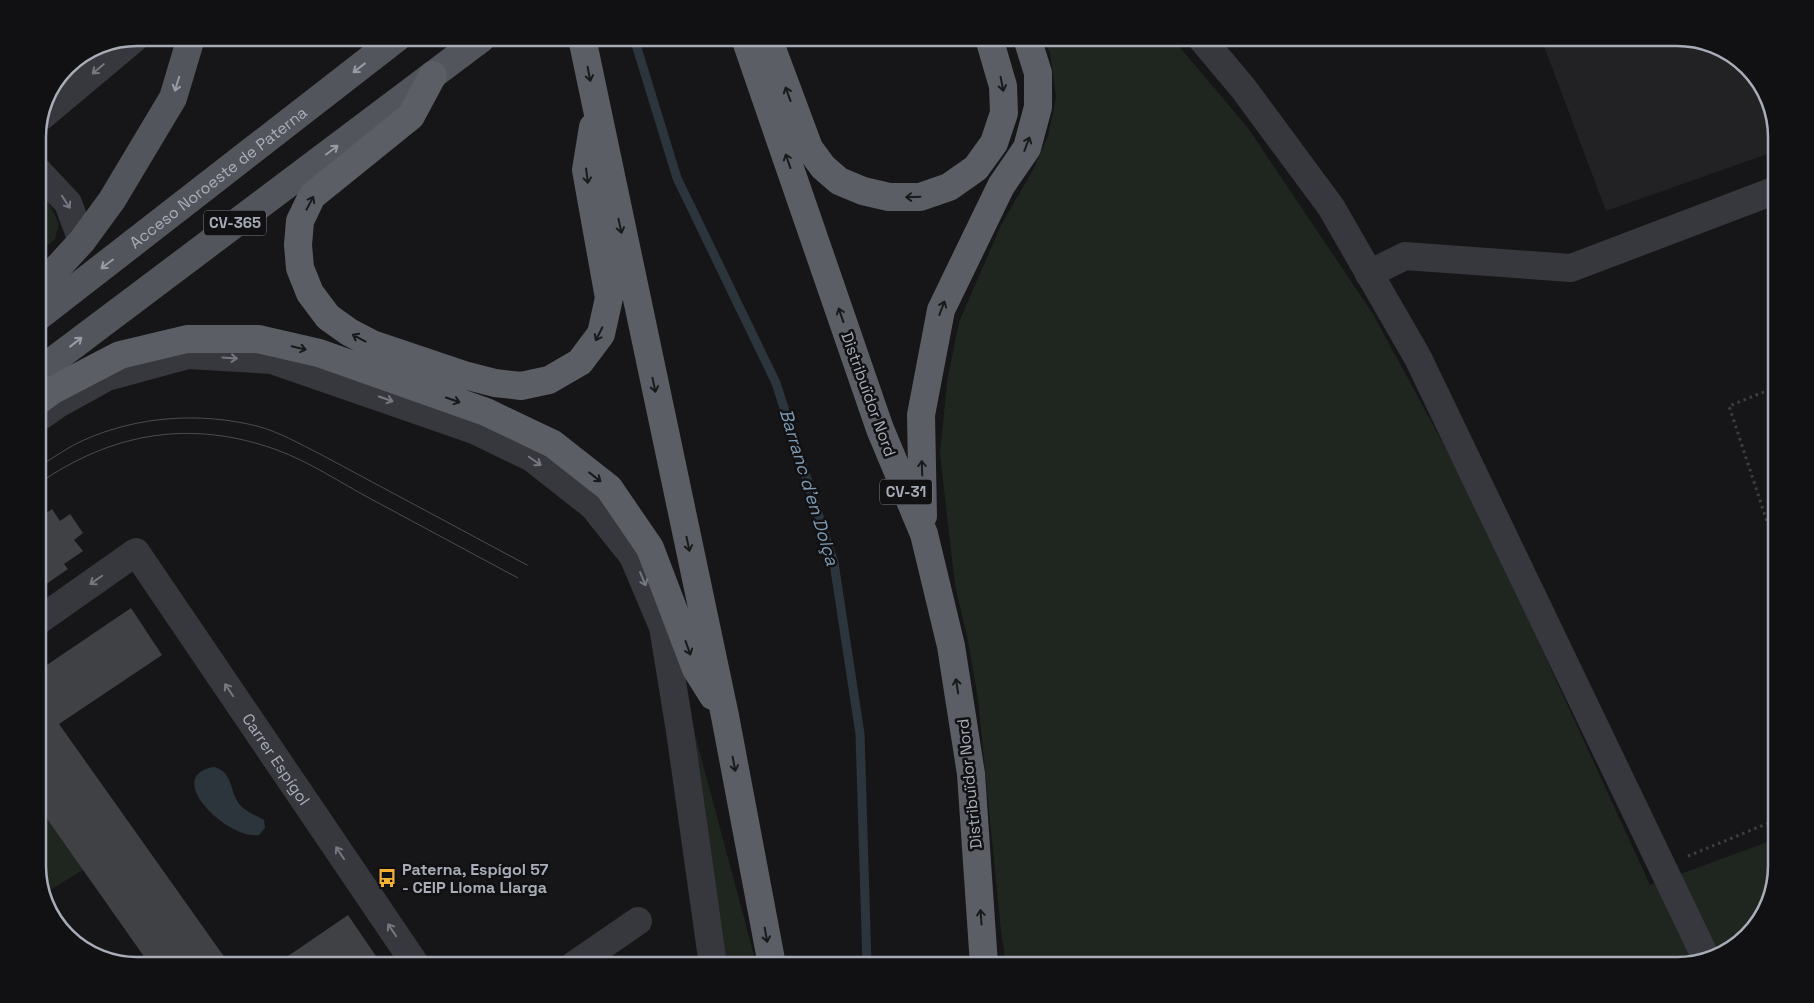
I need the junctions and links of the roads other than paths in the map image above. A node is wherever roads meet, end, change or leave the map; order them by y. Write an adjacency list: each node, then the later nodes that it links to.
1 (189, 46): 16 (main road, one-way to 16)
2 (387, 46): 19 (main road, Acceso Noroeste de Paterna / CV-365, one-way to 19)
3 (471, 46): 11 (main road, CV-365)
4 (584, 46): 13 (highway, one-way to 13)
5 (748, 46): 23 (highway, Distribuïdor Nord / CV-31, one-way to 5)
6 (771, 46): 7 (highway, one-way to 6)
7 (990, 46)
8 (1030, 46): 23 (highway, one-way to 8)
9 (1209, 46): 17 (street)
10 (124, 47): 12 (street, one-way to 12)
11 (433, 75): 13 (highway, one-way to 11); 20 (main road, CV-365, one-way to 11)
12 (51, 109)
13 (596, 110): 25 (highway, one-way to 25)
14 (46, 180): 16 (street, one-way to 16)
15 (1768, 193): 17 (street)
16 (82, 242): 18 (main road)
17 (1369, 274): 27 (street)
18 (46, 280)
19 (46, 311)
20 (46, 366)
21 (46, 395): 25 (highway, one-way to 25)
22 (46, 412): 30 (street, one-way to 30)
23 (924, 534): 32 (highway, Distribuïdor Nord / CV-31, one-way to 23)
24 (46, 615): 28 (street, Carrer Espígol, one-way to 24)
25 (725, 716): 31 (highway, one-way to 31)
26 (638, 921): 29 (street)
27 (1704, 953)
28 (410, 957)
29 (587, 957)
30 (712, 957)
31 (770, 957)
32 (983, 957)

